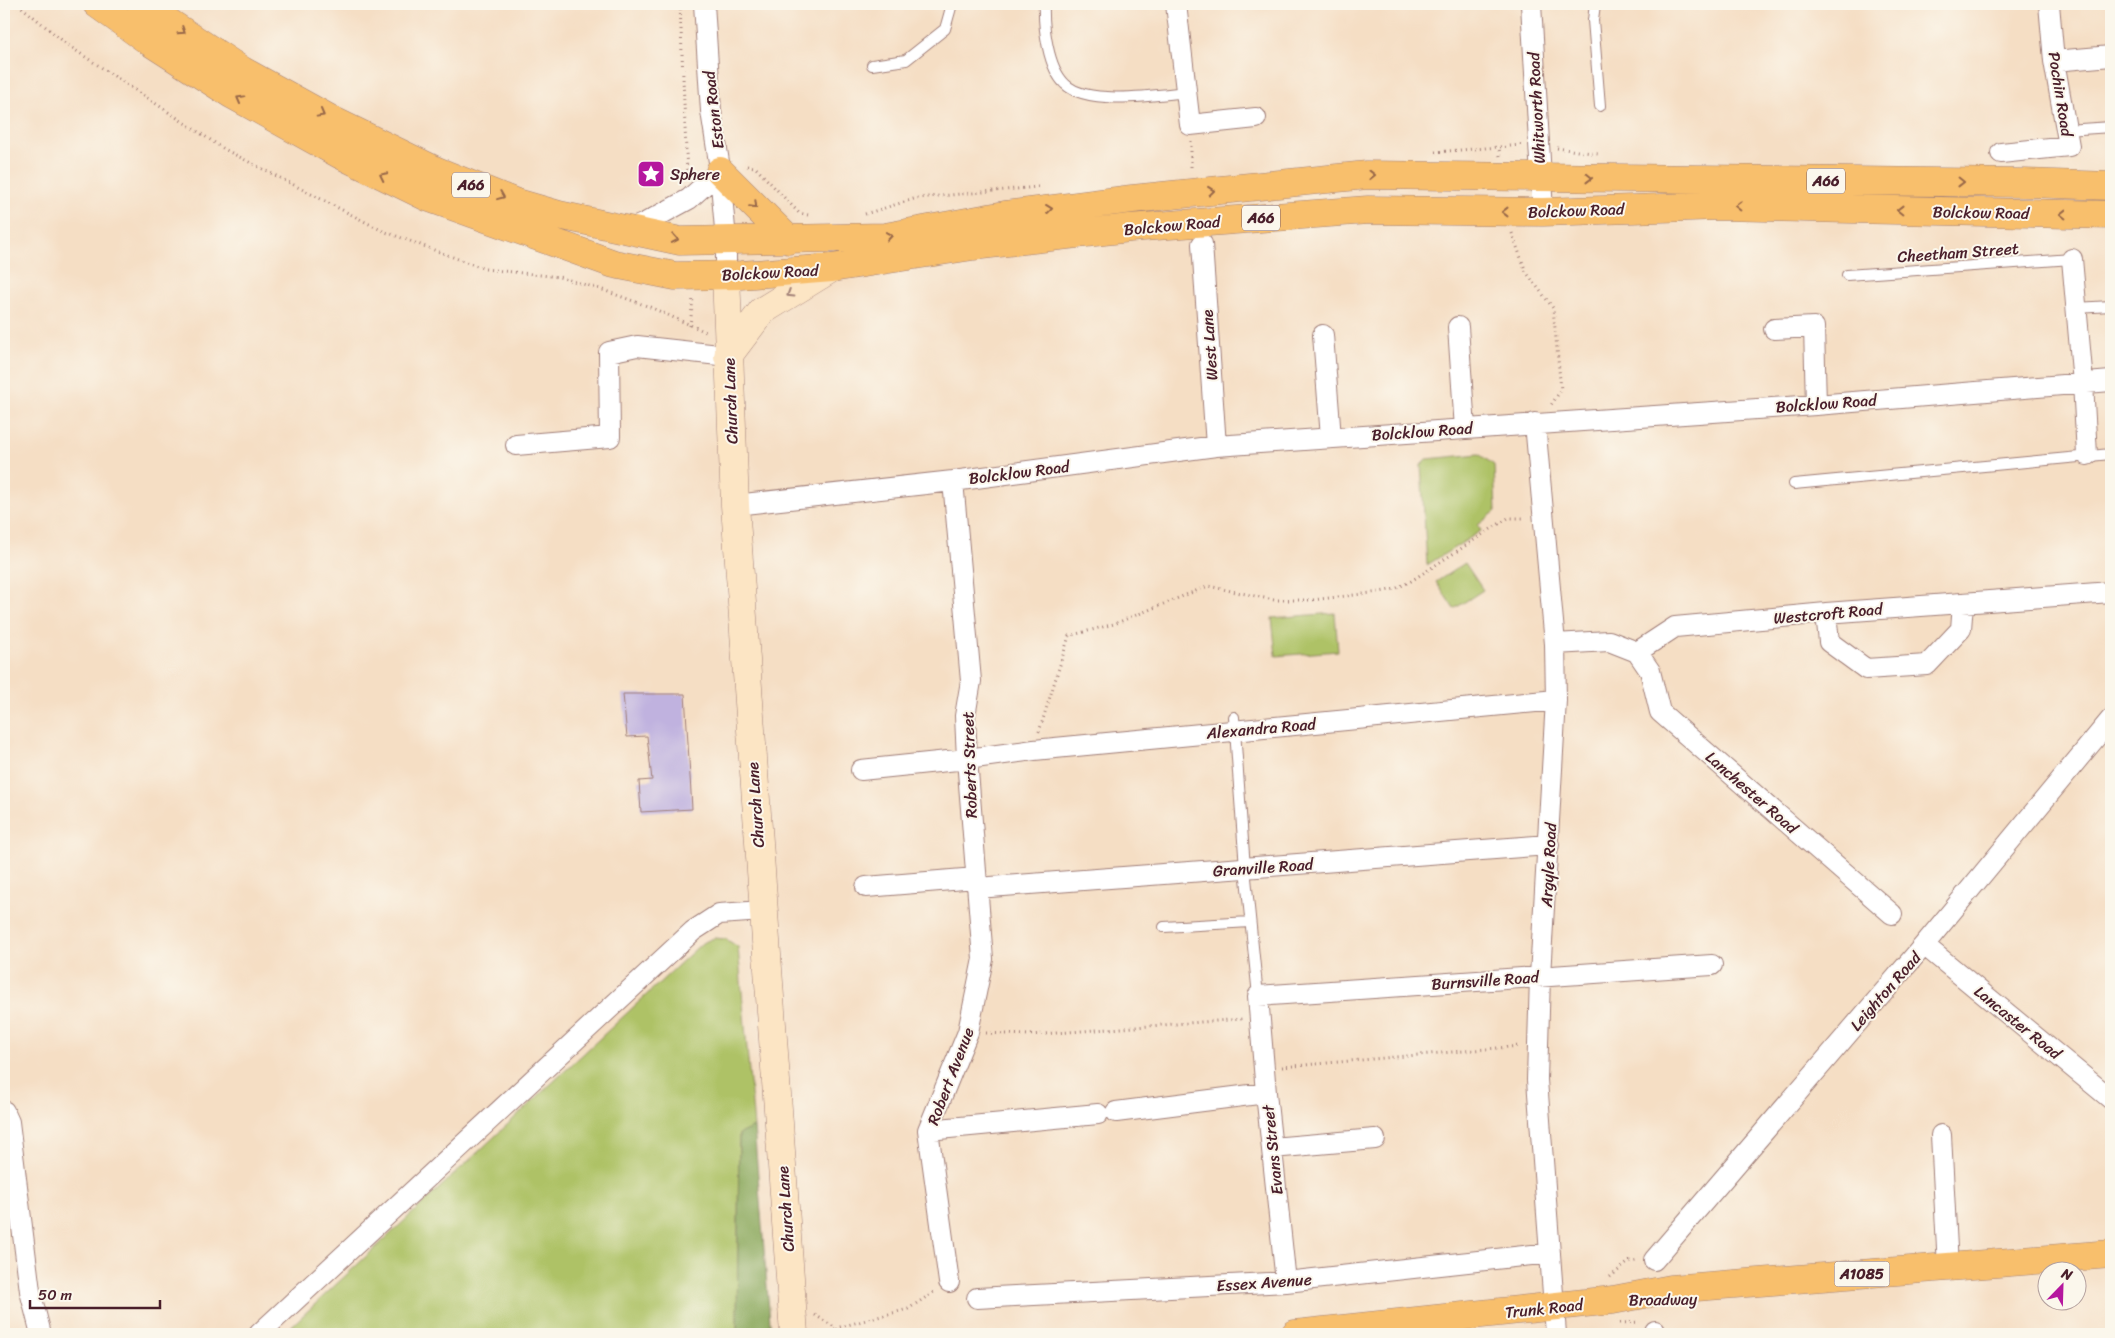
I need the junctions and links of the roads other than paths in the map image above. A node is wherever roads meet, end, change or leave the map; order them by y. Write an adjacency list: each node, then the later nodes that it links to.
1 (97, 4): 30 (main road, Bolckow Road / A66, one-way to 1)
2 (141, 4): 24 (main road, A66, one-way to 24)
3 (704, 4): 19 (street, Eston Road)
4 (952, 4): 12 (lane)
5 (1044, 4): 13 (lane)
6 (1176, 4): 13 (street)
7 (1531, 4): 20 (street, Whitworth Road)
8 (1595, 4): 14 (lane)
9 (2049, 4): 11 (street, Pochin Road)
10 (2111, 56): 11 (street)
11 (2054, 61): 17 (street, Pochin Road)
12 (872, 64)
13 (1186, 92): 15 (street)
14 (1600, 106)
15 (1256, 118)
16 (2111, 127): 17 (lane)
17 (2066, 130): 18 (street, Pochin Road)
18 (2001, 152)
19 (720, 172): 24 (street); 25 (street, Eston Road); 26 (main road, one-way to 26)
20 (1540, 177): 21 (main road, Bolckow Road / A66, one-way to 21); 22 (street, Whitworth Road); 26 (main road, Bolckow Road / A66, one-way to 20)
21 (2111, 186)
22 (1543, 212): 23 (main road, Bolckow Road / A66, one-way to 22); 29 (main road, Bolckow Road / A66, one-way to 29)
23 (2111, 215)
24 (629, 230): 25 (main road, A66, one-way to 25)
25 (726, 240): 26 (main road, A66); 30 (street, Eston Road)
26 (789, 240)
27 (1202, 244): 45 (street, West Lane)
28 (2072, 259): 31 (lane, Cheetham Street); 33 (street)
29 (832, 268): 30 (main road, Bolckow Road / A66); 37 (street, one-way to 37)
30 (726, 275): 37 (street, Church Lane)
31 (1847, 275)
32 (2111, 306): 33 (lane)
33 (2076, 308): 39 (street)
34 (1458, 327): 42 (street)
35 (1774, 329): 40 (street)
36 (1323, 335): 43 (street)
37 (728, 356): 44 (street); 50 (street, Church Lane)
38 (2111, 381): 39 (street, Bolcklow Road)
39 (2083, 383): 40 (street, Bolcklow Road); 47 (street)
40 (1816, 405): 41 (street, Bolcklow Road)
41 (1535, 423): 42 (street, Bolcklow Road); 54 (street, Argyle Road)
42 (1465, 429): 43 (street, Bolcklow Road)
43 (1331, 438): 45 (street, Bolcklow Road)
44 (516, 445)
45 (1216, 446): 48 (street, Bolcklow Road)
46 (2111, 454): 47 (lane)
47 (2087, 455): 49 (lane)
48 (953, 481): 50 (street, Bolcklow Road); 59 (street, Roberts Street)
49 (1794, 484)
50 (735, 505): 65 (street, Church Lane)
51 (2111, 592): 52 (street, Westcroft Road)
52 (1963, 603): 53 (street, Westcroft Road); 53 (street)
53 (1826, 613): 55 (street, Westcroft Road)
54 (1555, 644): 55 (street); 56 (street, Argyle Road)
55 (1637, 652): 66 (street, Lanchester Road)
56 (1556, 700): 58 (street, Alexandra Road); 61 (street, Argyle Road)
57 (2111, 719): 69 (street, Leighton Road)
58 (1235, 724): 59 (street, Alexandra Road); 62 (lane)
59 (967, 760): 60 (street, Alexandra Road); 63 (street, Roberts Street)
60 (861, 770)
61 (1549, 845): 62 (street, Granville Road); 72 (street, Argyle Road)
62 (1245, 868): 63 (street, Granville Road); 67 (lane)
63 (976, 883): 64 (street, Granville Road); 70 (street, Roberts Street)
64 (866, 887)
65 (763, 911): 94 (street); 95 (street, Church Lane)
66 (1892, 914)
67 (1250, 922): 68 (lane); 73 (lane)
68 (1164, 927)
69 (1924, 945): 75 (street, Lancaster Road); 83 (street, Leighton Road)
70 (983, 959): 77 (street, Robert Avenue)
71 (1712, 964): 72 (street, Burnsville Road)
72 (1540, 976): 73 (street, Burnsville Road); 81 (street, Argyle Road)
73 (1258, 996): 74 (street, Evans Street)
74 (1266, 1093): 77 (street); 80 (street, Evans Street)
75 (2111, 1099)
76 (4, 1111): 93 (street)
77 (928, 1130): 88 (street, Robert Avenue)
78 (1941, 1135): 84 (street)
79 (1375, 1139): 80 (street)
80 (1272, 1148): 89 (street, Evans Street)
81 (1550, 1253): 89 (street, Essex Avenue); 92 (street, Argyle Road)
82 (2111, 1254): 84 (main road, Broadway / A1085)
83 (1654, 1260)
84 (1948, 1267): 91 (main road, Broadway / A1085)
85 (2111, 1267): 86 (main road)
86 (2088, 1268)
87 (2038, 1273): 91 (main road, Broadway / A1085)
88 (949, 1282)
89 (1286, 1282): 90 (street, Essex Avenue)
90 (977, 1298)
91 (1614, 1300): 92 (main road, Trunk Road / A1085)
92 (1554, 1307): 96 (main road, Trunk Road / A1085); 97 (street, Argyle Road)
93 (41, 1334)
94 (259, 1334)
95 (794, 1334)
96 (1295, 1334)
97 (1556, 1334)

